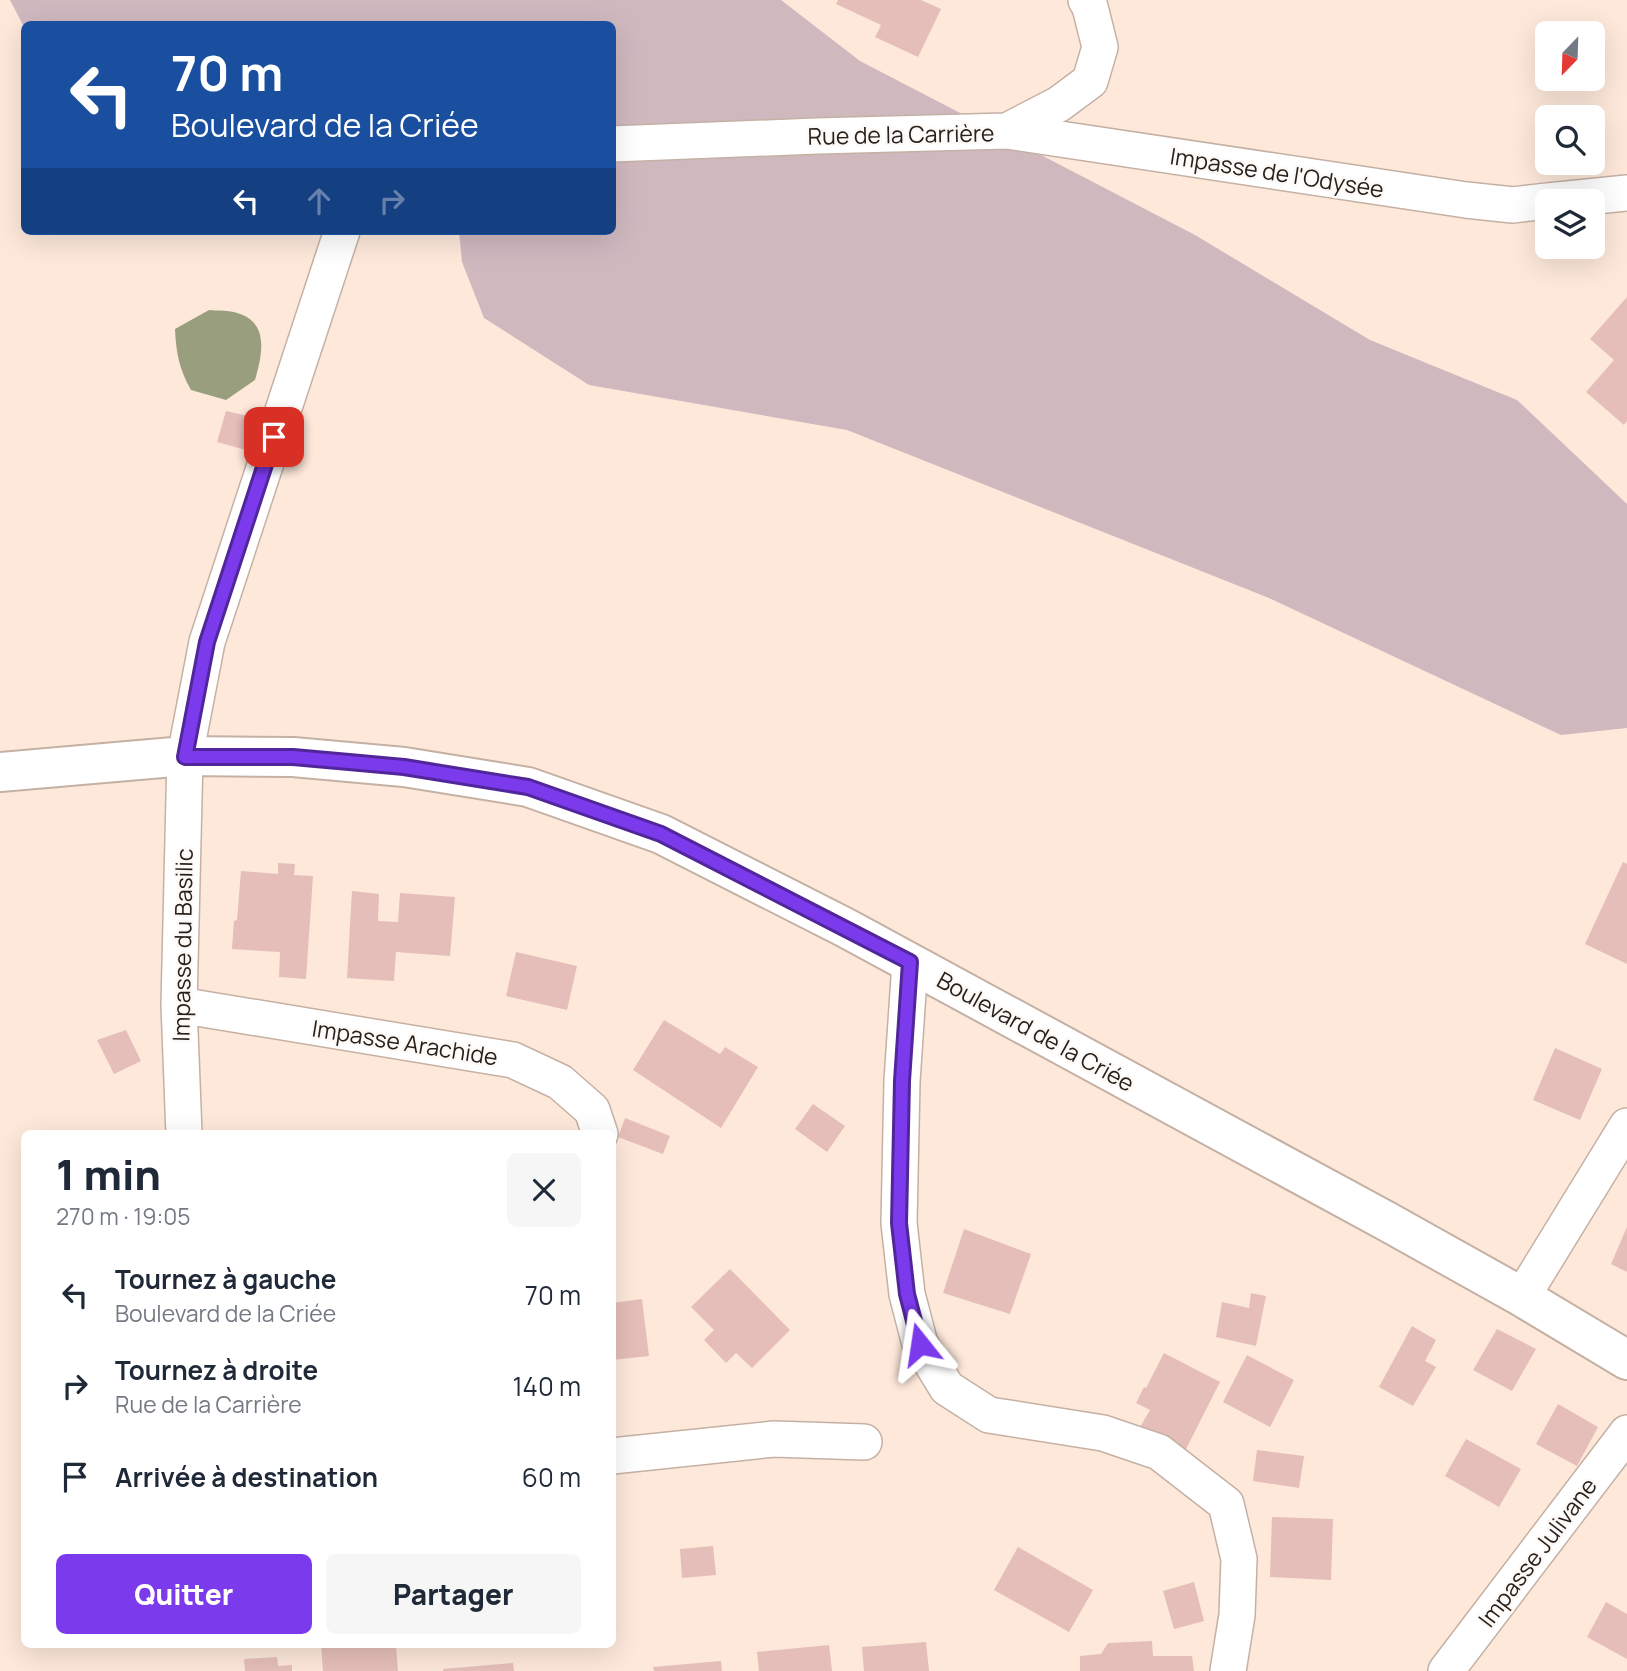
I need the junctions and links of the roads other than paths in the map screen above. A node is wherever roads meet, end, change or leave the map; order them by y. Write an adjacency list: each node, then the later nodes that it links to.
1 (1086, 0): 2 (street, Rue de la Carrière)
2 (1007, 131): 3 (street, Rue de la Carrière); 6 (street, Impasse de l'Odysée)
3 (616, 144)
4 (1627, 193): 5 (street, Impasse de l'Odysée)
5 (1605, 195)
6 (1535, 202)
7 (341, 235): 8 (street)
8 (185, 757): 9 (main road, Boulevard de la Criée); 10 (main road, Boulevard de la Criée); 11 (street, Impasse du Basilic)
9 (0, 772)
10 (910, 962): 15 (main road, Boulevard de la Criée); 20 (street)
11 (179, 1005): 13 (street, Impasse du Basilic); 14 (street, Impasse Arachide)
12 (1627, 1126): 15 (street)
13 (184, 1130)
14 (599, 1130)
15 (1522, 1297): 16 (main road, Boulevard de la Criée)
16 (1627, 1360)
17 (1627, 1433): 21 (street, Impasse Julivane)
18 (864, 1442): 19 (street)
19 (616, 1456)
20 (1228, 1671)
21 (1446, 1671)

